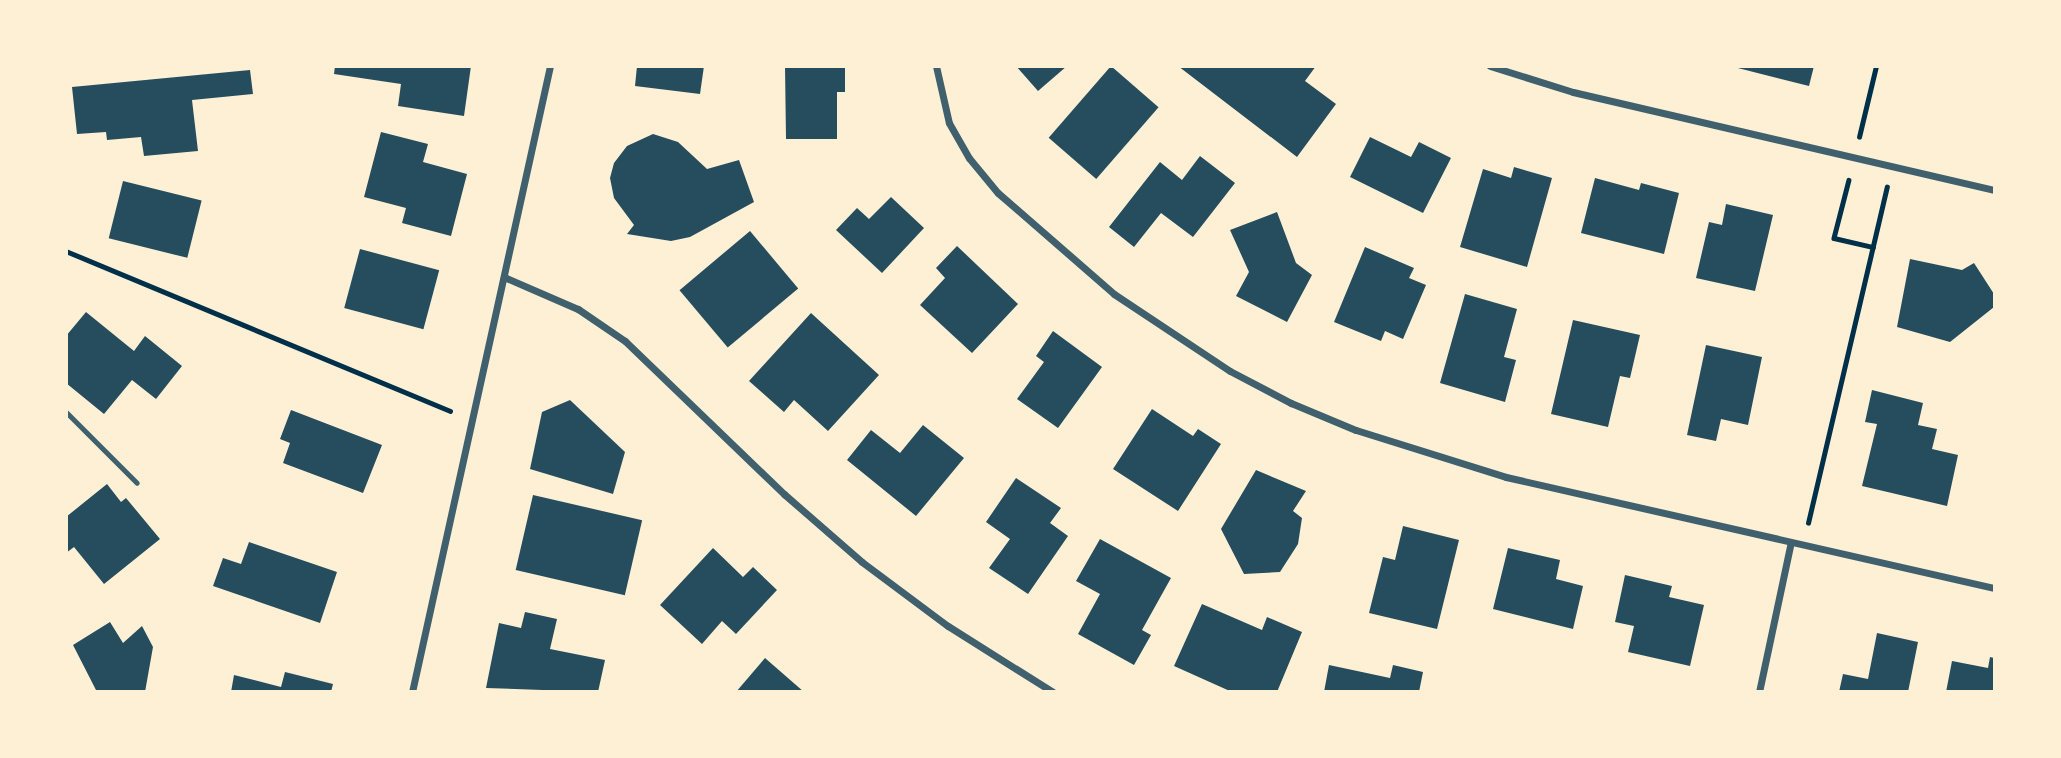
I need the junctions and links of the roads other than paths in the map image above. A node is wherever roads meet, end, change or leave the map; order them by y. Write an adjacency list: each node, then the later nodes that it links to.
1 (551, 66): 5 (street)
2 (936, 66): 8 (street)
3 (1490, 66): 4 (street)
4 (1994, 190)
5 (504, 277): 10 (street); 11 (street)
6 (66, 412): 7 (lane)
7 (137, 483)
8 (1791, 542): 9 (street); 12 (street)
9 (1994, 589)
10 (412, 691)
11 (1053, 691)
12 (1759, 691)

